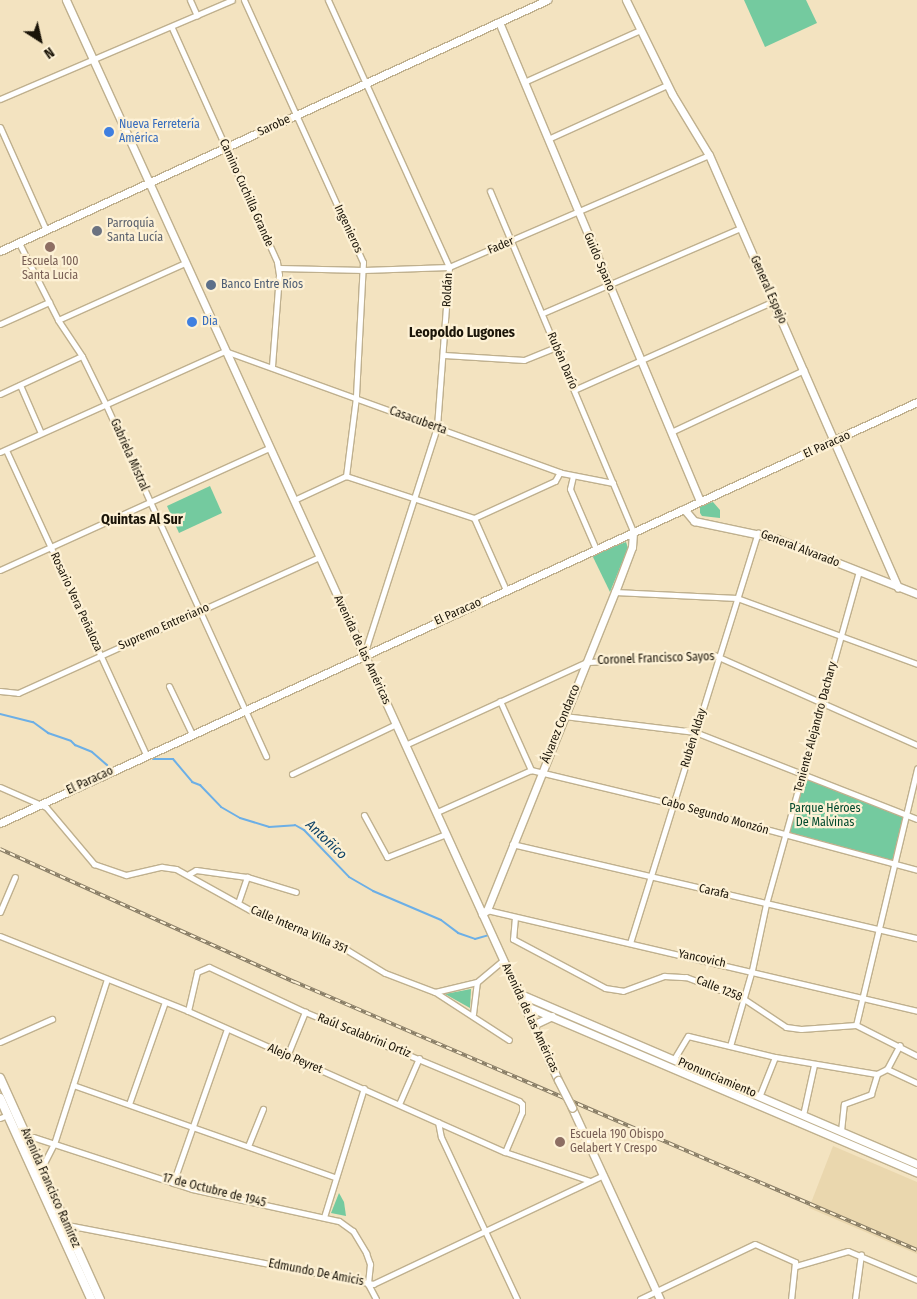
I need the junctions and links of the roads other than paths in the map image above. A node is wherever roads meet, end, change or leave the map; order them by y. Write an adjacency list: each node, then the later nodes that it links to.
1 (66, 0): 12 (main road, Avenida de las Américas)
2 (190, 0): 8 (street)
3 (232, 0): 8 (street)
4 (244, 0): 17 (street, Ingenieros)
5 (328, 0): 14 (street, Roldán)
6 (547, 0): 9 (main road, Sarobe)
7 (626, 0): 11 (main road, General Espejo)
8 (197, 16): 10 (street)
9 (499, 22): 13 (main road, Guido Spano); 14 (main road, Sarobe)
10 (172, 28): 12 (street); 20 (street, Camino Cuchilla Grande)
11 (640, 30): 13 (street); 15 (main road, General Espejo)
12 (93, 60): 16 (street); 22 (main road, Avenida de las Américas)
13 (524, 82): 19 (main road, Guido Spano)
14 (366, 84): 17 (main road, Sarobe); 31 (street, Roldán)
15 (667, 85): 19 (street); 21 (main road, General Espejo)
16 (0, 100)
17 (296, 116): 20 (main road, Sarobe); 33 (street, Ingenieros)
18 (0, 128): 26 (street)
19 (548, 139): 24 (main road, Guido Spano)
20 (226, 148): 22 (main road, Sarobe); 32 (street, Camino Cuchilla Grande)
21 (709, 155): 24 (street, Fader); 25 (main road, General Espejo)
22 (149, 183): 26 (main road, Sarobe); 30 (main road, Avenida de las Américas)
23 (490, 191): 27 (street, Rubén Darío)
24 (578, 211): 27 (street, Fader); 34 (main road, Guido Spano)
25 (740, 228): 34 (street); 36 (main road, General Espejo)
26 (46, 230): 28 (main road, Sarobe)
27 (512, 241): 31 (street, Fader); 37 (street, Rubén Darío)
28 (19, 243): 29 (main road, Sarobe); 35 (street, Gabriela Mistral)
29 (0, 251)
30 (185, 263): 38 (street); 41 (main road, Avenida de las Américas)
31 (449, 267): 33 (street, Fader); 43 (street, Roldán)
32 (279, 268): 33 (street, Fader); 45 (street, Camino Cuchilla Grande)
33 (364, 270): 50 (street, Ingenieros)
34 (608, 285): 37 (street); 44 (main road, Guido Spano)
35 (49, 302): 38 (street, Gabriela Mistral); 39 (street)
36 (772, 302): 44 (street); 46 (main road, General Espejo)
37 (543, 314): 40 (street, Rubén Darío)
38 (58, 320): 42 (street, Gabriela Mistral)
39 (0, 324)
40 (556, 347): 43 (street); 48 (street, Rubén Darío)
41 (225, 351): 45 (street, Casacuberta); 52 (street); 57 (main road, Avenida de las Américas)
42 (82, 356): 47 (street); 52 (street, Gabriela Mistral)
43 (444, 356): 53 (street, Roldán)
44 (640, 361): 48 (street); 54 (main road, Guido Spano)
45 (272, 367): 50 (street, Casacuberta)
46 (804, 370): 54 (street); 56 (main road, General Espejo)
47 (20, 385): 49 (street); 55 (street)
48 (574, 390): 62 (street, Rubén Darío)
49 (0, 394)
50 (356, 397): 53 (street, Casacuberta); 60 (street, Ingenieros)
51 (917, 402): 56 (main road, El Paracao)
52 (106, 405): 55 (street); 65 (street, Gabriela Mistral)
53 (436, 427): 59 (street, Casacuberta); 63 (street, Roldán)
54 (671, 432): 66 (main road, Guido Spano)
55 (41, 433): 58 (street)
56 (837, 441): 66 (main road, El Paracao); 76 (main road, General Espejo)
57 (269, 448): 64 (main road, Avenida de las Américas); 65 (street)
58 (3, 451): 71 (street, Rosario Vera Peñaloza)
59 (560, 472): 61 (street, Casacuberta); 68 (street)
60 (346, 476): 63 (street); 64 (street)
61 (573, 476): 62 (street, Casacuberta); 72 (street)
62 (613, 483): 69 (street, Rubén Darío)
63 (414, 498): 68 (street); 83 (street, Roldán)
64 (294, 500): 73 (main road, Avenida de las Américas)
65 (150, 502): 71 (street); 81 (street, Gabriela Mistral)
66 (700, 502): 67 (main road, El Paracao)
67 (684, 509): 69 (main road, El Paracao); 70 (main road, General Alvarado)
68 (474, 518): 77 (street)
69 (633, 532): 72 (main road, El Paracao); 78 (main road, Álvarez Condarco)
70 (759, 532): 75 (main road, General Alvarado); 80 (street, Rubén Alday)
71 (50, 547): 74 (street); 84 (street, Rosario Vera Peñaloza)
72 (596, 549): 77 (main road, El Paracao)
73 (319, 557): 81 (street, Supremo Entreriano); 83 (main road, Avenida de las Américas)
74 (0, 570)
75 (859, 572): 76 (main road, General Alvarado); 82 (street, Teniente Alejandro Dachary)
76 (898, 586): 79 (main road, General Alvarado)
77 (506, 590): 83 (main road, El Paracao)
78 (615, 592): 80 (street); 86 (main road, Álvarez Condarco)
79 (917, 594)
80 (737, 598): 82 (street); 85 (street, Rubén Alday)
81 (200, 611): 84 (street, Supremo Entreriano); 92 (street, Gabriela Mistral)
82 (841, 636): 87 (street); 91 (street, Teniente Alejandro Dachary)
83 (364, 654): 92 (main road, El Paracao); 94 (main road, Avenida de las Américas)
84 (101, 656): 89 (street, Supremo Entreriano); 99 (street, Rosario Vera Peñaloza)
85 (719, 656): 86 (street, Coronel Francisco Sayos); 91 (street, Coronel Francisco Sayos); 95 (street, Rubén Alday)
86 (586, 662): 90 (street); 93 (main road, Álvarez Condarco)
87 (917, 664)
88 (168, 686): 96 (street)
89 (0, 691)
90 (500, 702): 97 (street); 102 (street)
91 (822, 704): 98 (street, Coronel Francisco Sayos); 105 (street, Teniente Alejandro Dachary)
92 (244, 710): 96 (main road, El Paracao); 100 (street, Gabriela Mistral)
93 (564, 716): 95 (street); 103 (main road, Álvarez Condarco)
94 (396, 724): 97 (main road, Avenida de las Américas); 104 (street)
95 (695, 732): 105 (street); 108 (street, Rubén Alday)
96 (192, 734): 99 (main road, El Paracao)
97 (405, 745): 109 (main road, Avenida de las Américas)
98 (917, 745)
99 (146, 755): 107 (main road, El Paracao)
100 (266, 756)
101 (917, 768): 111 (street)
102 (531, 770): 103 (street, Cabo Segundo Monzón); 109 (street)
103 (542, 772): 108 (street, Cabo Segundo Monzón); 116 (main road, Álvarez Condarco)
104 (292, 774)
105 (803, 774): 111 (street); 115 (street, Teniente Alejandro Dachary)
106 (0, 787): 107 (street, Calle Interna Villa 351)
107 (40, 804): 113 (main road, El Paracao); 119 (street, Calle Interna Villa 351)
108 (674, 804): 115 (street, Cabo Segundo Monzón); 122 (street, Rubén Alday)
109 (437, 812): 114 (main road, Avenida de las Américas)
110 (364, 815): 114 (street)
111 (906, 815): 112 (street); 117 (street)
112 (917, 819)
113 (0, 823)
114 (446, 834): 127 (main road, Avenida de las Américas)
115 (787, 836): 117 (street, Cabo Segundo Monzón); 125 (street, Teniente Alejandro Dachary)
116 (512, 844): 122 (street, Carafa); 127 (main road, Álvarez Condarco)
117 (896, 865): 118 (street, Cabo Segundo Monzón); 129 (street)
118 (917, 870)
119 (189, 874): 121 (street); 124 (street, Calle Interna Villa 351)
120 (15, 877): 126 (street)
121 (247, 877): 123 (street); 124 (street)
122 (650, 877): 125 (street, Carafa); 132 (street, Rubén Alday)
123 (296, 892)
124 (238, 903): 137 (street, Calle Interna Villa 351)
125 (766, 904): 129 (street, Carafa); 134 (street, Teniente Alejandro Dachary)
126 (0, 912)
127 (484, 912): 128 (street, Yancovich); 133 (main road, Avenida de las Américas)
128 (515, 917): 132 (street, Yancovich); 140 (street, Calle 1258)
129 (879, 931): 131 (street, Carafa); 139 (street)
130 (0, 936): 135 (street, Alejo Peyret)
131 (917, 938)
132 (630, 943): 134 (street, Yancovich)
133 (503, 960): 136 (street); 138 (main road, Avenida de las Américas)
134 (752, 970): 139 (street, Yancovich); 140 (street, Teniente Alejandro Dachary)
135 (107, 979): 141 (street, Alejo Peyret); 166 (street)
136 (477, 982): 137 (street); 146 (street)
137 (435, 992): 146 (street, Calle Interna Villa 351)
138 (518, 993): 142 (main road, Avenida de las Américas); 160 (main road, Pronunciamiento)
139 (862, 998): 144 (street, Yancovich); 150 (street)
140 (744, 999): 150 (street, Calle 1258); 155 (street, Teniente Alejandro Dachary)
141 (165, 1002): 143 (street, Alejo Peyret); 170 (street)
142 (524, 1005): 147 (main road, Pronunciamiento); 149 (main road, Avenida de las Américas)
143 (188, 1011): 145 (street, Raúl Scalabrini Ortiz); 151 (street, Alejo Peyret)
144 (917, 1011)
145 (305, 1012): 156 (street); 159 (street, Raúl Scalabrini Ortiz)
146 (473, 1014): 152 (street, Calle Interna Villa 351)
147 (552, 1016): 149 (main road); 184 (main road, Pronunciamiento)
148 (52, 1019): 153 (street)
149 (533, 1025): 185 (main road, Avenida de las Américas, bridge)
150 (856, 1025): 154 (street, Calle 1258)
151 (227, 1030): 156 (street, Alejo Peyret); 176 (street)
152 (509, 1040)
153 (0, 1042)
154 (900, 1045): 158 (street, Calle 1258); 162 (street)
155 (730, 1046): 157 (street); 160 (street)
156 (287, 1056): 167 (street, Alejo Peyret)
157 (775, 1056): 161 (street); 168 (street)
158 (917, 1056)
159 (418, 1058): 171 (street); 181 (street, Raúl Scalabrini Ortiz)
160 (674, 1059): 168 (main road, Pronunciamiento)
161 (814, 1065): 163 (street); 173 (street)
162 (887, 1069): 163 (street); 165 (street)
163 (877, 1074): 177 (street)
164 (0, 1078): 178 (main road, Avenida Francisco Ramírez)
165 (917, 1083)
166 (73, 1085): 170 (street); 179 (street)
167 (364, 1088): 171 (street, Alejo Peyret); 186 (street)
168 (759, 1096): 173 (main road, Pronunciamiento)
169 (0, 1098): 174 (main road, Avenida Francisco Ramírez)
170 (129, 1104): 176 (street)
171 (399, 1104): 175 (street, Alejo Peyret)
172 (263, 1109): 180 (street)
173 (803, 1115): 177 (main road, Pronunciamiento)
174 (4, 1117): 178 (main road, Avenida Francisco Ramírez)
175 (438, 1122): 181 (street, Alejo Peyret); 191 (street)
176 (191, 1125): 180 (street); 188 (street)
177 (841, 1131): 182 (main road, Pronunciamiento)
178 (23, 1139): 179 (street, 17 de Octubre de 1945); 183 (main road, Avenida Francisco Ramírez)
179 (54, 1144): 183 (street); 188 (street, 17 de Octubre de 1945)
180 (248, 1146): 186 (street)
181 (505, 1152): 187 (street, Alejo Peyret)
182 (917, 1164)
183 (38, 1170): 190 (main road, Avenida Francisco Ramírez); 197 (main road, Avenida Francisco Ramírez)
184 (917, 1173)
185 (604, 1175): 187 (street, Edmundo De Amicis); 196 (main road, Avenida de las Américas)
186 (334, 1177): 189 (street)
187 (590, 1181): 191 (street, Edmundo De Amicis)
188 (173, 1183): 189 (street, 17 de Octubre de 1945)
189 (324, 1217): 195 (street, 17 de Octubre de 1945)
190 (67, 1226): 195 (street, Edmundo De Amicis); 198 (main road, Avenida Francisco Ramírez)
191 (485, 1230): 195 (street, Edmundo De Amicis); 200 (street)
192 (861, 1254): 193 (street); 194 (street); 204 (street)
193 (796, 1266): 196 (street); 203 (street)
194 (917, 1280)
195 (368, 1284): 199 (street)
196 (656, 1292): 201 (street); 202 (main road, Avenida de las Américas)
197 (91, 1299)
198 (100, 1299)
199 (376, 1299)
200 (517, 1299)
201 (640, 1299)
202 (660, 1299)
203 (791, 1299)
204 (855, 1299)

